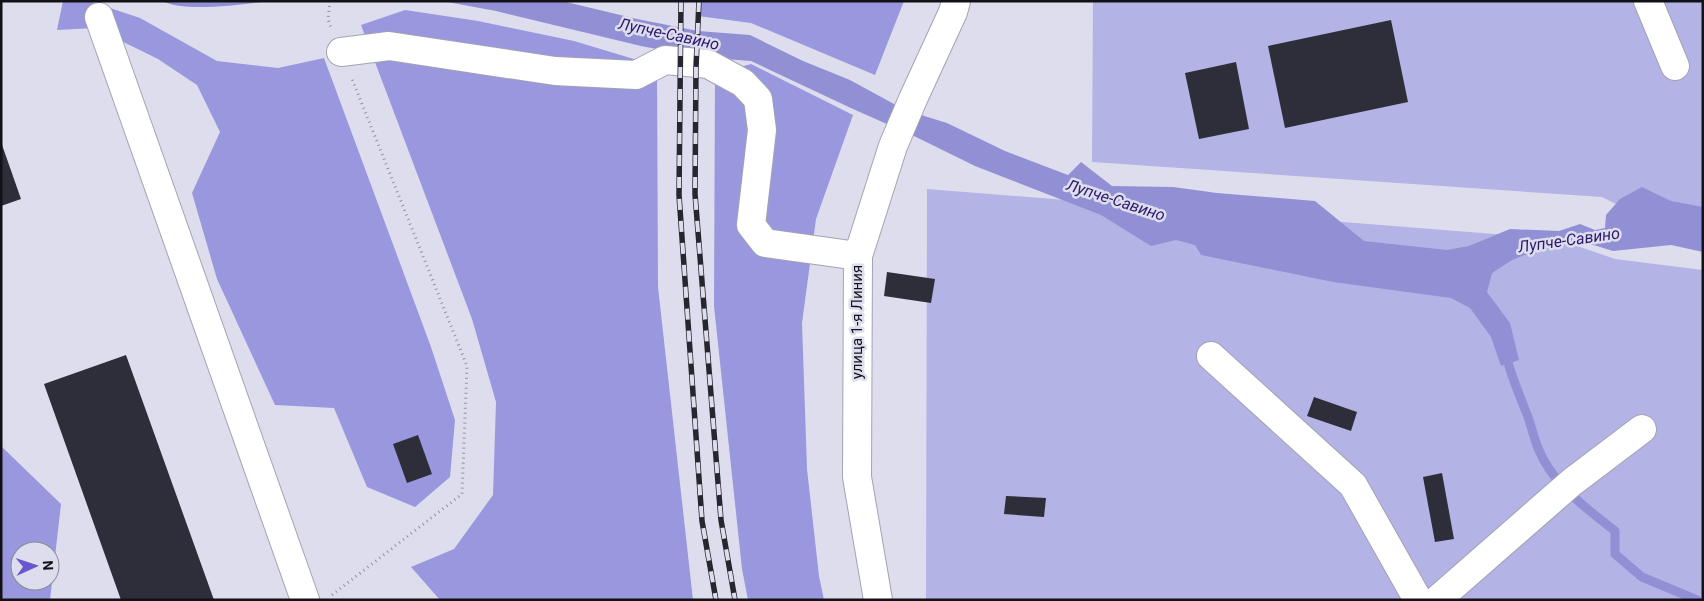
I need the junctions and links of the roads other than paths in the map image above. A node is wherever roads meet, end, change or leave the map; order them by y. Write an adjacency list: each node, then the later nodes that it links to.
1 (1648, 1): 5 (street)
2 (961, 5): 6 (street, улица 1-я Линия)
3 (99, 17): 9 (street)
4 (341, 52): 6 (street)
5 (1675, 66)
6 (858, 256): 10 (street, улица 1-я Линия)
7 (1211, 356): 11 (street)
8 (1642, 430): 12 (street)
9 (305, 600)
10 (878, 600)
11 (1418, 600)
12 (1437, 600)

